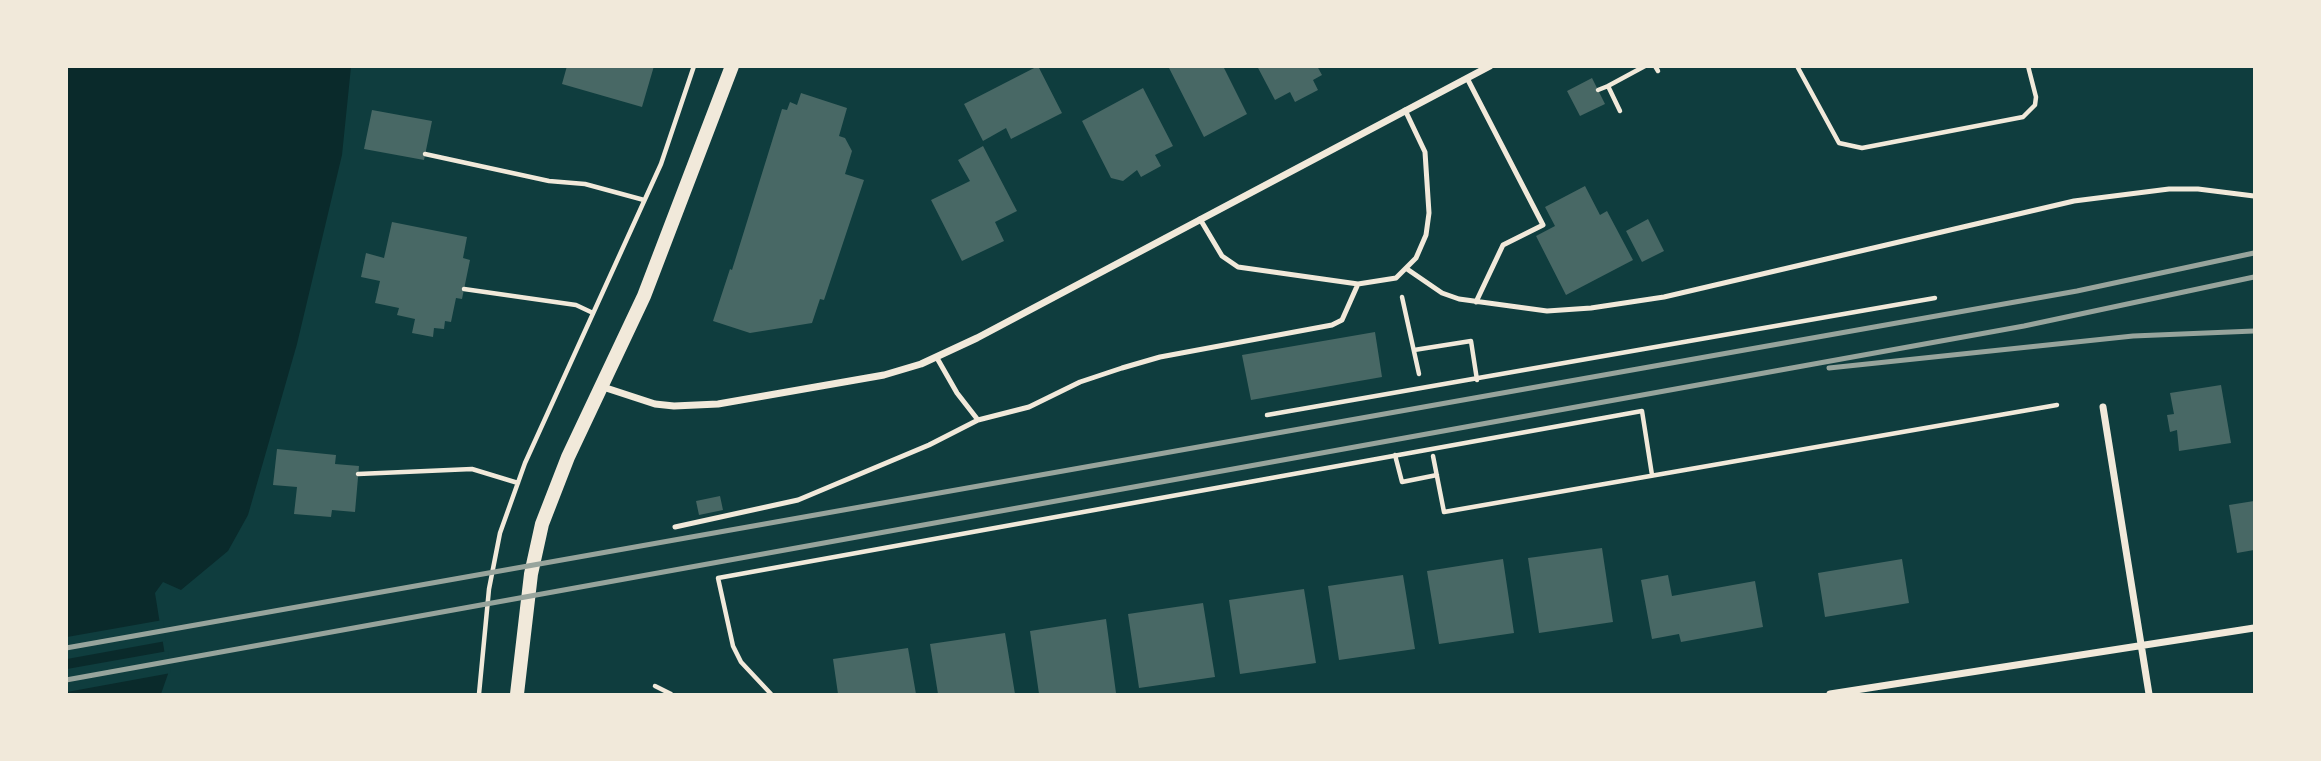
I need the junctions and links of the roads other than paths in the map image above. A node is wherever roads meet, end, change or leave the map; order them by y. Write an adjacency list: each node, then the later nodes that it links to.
1 (732, 66): 11 (main road)
2 (1489, 66): 3 (street)
3 (1467, 78): 4 (street); 9 (lane)
4 (1405, 110): 6 (street); 7 (lane)
5 (2255, 196): 9 (lane)
6 (1200, 219): 8 (lane); 10 (street)
7 (1408, 269): 8 (lane); 9 (lane)
8 (1358, 284): 13 (lane)
9 (1476, 302)
10 (937, 358): 11 (street); 13 (lane)
11 (603, 387): 17 (main road)
12 (2103, 407): 16 (street)
13 (978, 420): 14 (lane)
14 (675, 527)
15 (2255, 628): 16 (street)
16 (2141, 645): 18 (street); 19 (street)
17 (517, 695)
18 (1830, 695)
19 (2149, 695)

